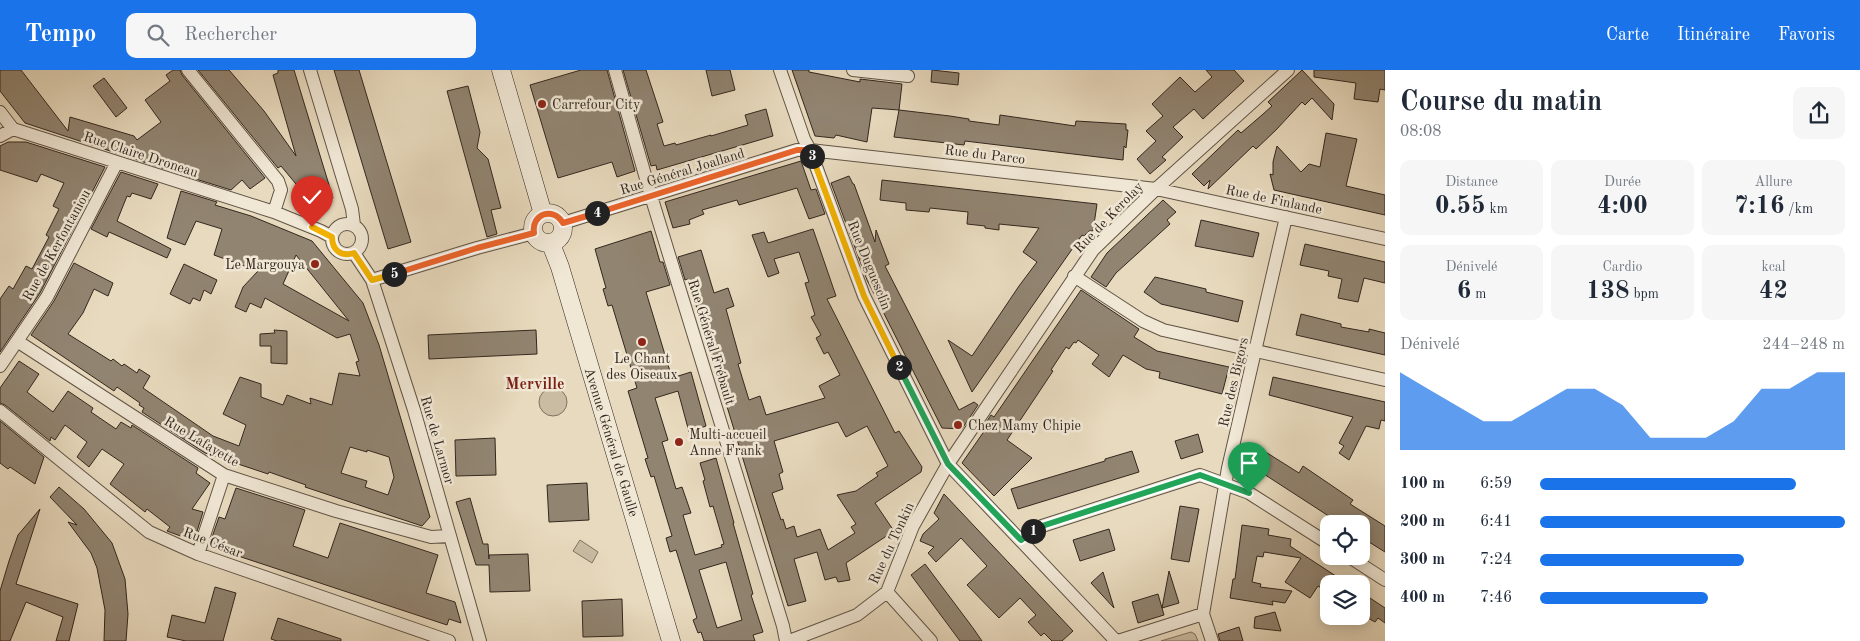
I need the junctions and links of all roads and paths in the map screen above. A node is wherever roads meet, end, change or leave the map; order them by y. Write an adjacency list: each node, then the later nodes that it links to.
1 (188, 70): 16 (street)
2 (310, 70): 20 (street)
3 (501, 70): 17 (main road)
4 (615, 70): 15 (street, Rue Général Frébault)
5 (780, 70): 12 (street, Rue Duguesclin)
6 (853, 70): 8 (street)
7 (1288, 70): 14 (street, Rue de Kerolay)
8 (908, 76)
9 (0, 112): 10 (street)
10 (13, 129): 11 (street); 13 (street, Rue Claire Droneau)
11 (0, 136)
12 (810, 150): 14 (street, Rue du Parco); 15 (street, Rue Général Joalland); 33 (street, Rue Duguesclin)
13 (117, 162): 16 (street, Rue Claire Droneau); 28 (street, Rue de Kerfontaniou)
14 (1156, 188): 18 (street, Rue de Finlande); 26 (street, Rue de Kerolay)
15 (651, 196): 19 (street, Rue Général Joalland); 47 (street, Rue Général Frébault)
16 (274, 212): 22 (street)
17 (543, 214): 19 (main road); 21 (main road)
18 (1286, 217): 23 (street, Rue de Finlande); 29 (street, Rue des Bigors)
19 (563, 223): 24 (main road)
20 (354, 225): 22 (street); 25 (street)
21 (534, 233): 24 (main road); 27 (street)
22 (332, 237): 25 (street)
23 (1385, 239)
24 (551, 244): 46 (main road, Avenue Général de Gaulle)
25 (354, 253): 27 (street, Rue de Larmor)
26 (1074, 276): 29 (street); 33 (street, Rue de Kerolay)
27 (372, 280): 36 (street, Rue de Larmor)
28 (17, 341): 30 (street, Rue de Kerfontaniou); 34 (street, Rue Lafayette)
29 (1256, 351): 31 (street); 35 (street, Rue des Bigors)
30 (0, 366)
31 (1385, 380)
32 (0, 411): 39 (street, Rue César)
33 (948, 464): 38 (street, Rue Duguesclin); 42 (street, Rue du Tonkin)
34 (224, 475): 36 (street, Rue Lafayette); 39 (street)
35 (1226, 486): 37 (street); 38 (street); 43 (street, Rue des Bigors)
36 (449, 536): 45 (street, Rue de Larmor)
37 (1320, 538)
38 (1021, 540): 49 (street, Rue Duguesclin)
39 (198, 554): 44 (street, Rue César)
40 (1362, 565): 41 (street)
41 (1385, 580)
42 (887, 592): 47 (street, Rue du Tonkin); 48 (street)
43 (1203, 614): 49 (street); 50 (street)
44 (449, 641)
45 (480, 641)
46 (671, 641)
47 (788, 641)
48 (931, 641)
49 (1117, 641)
50 (1212, 641)

